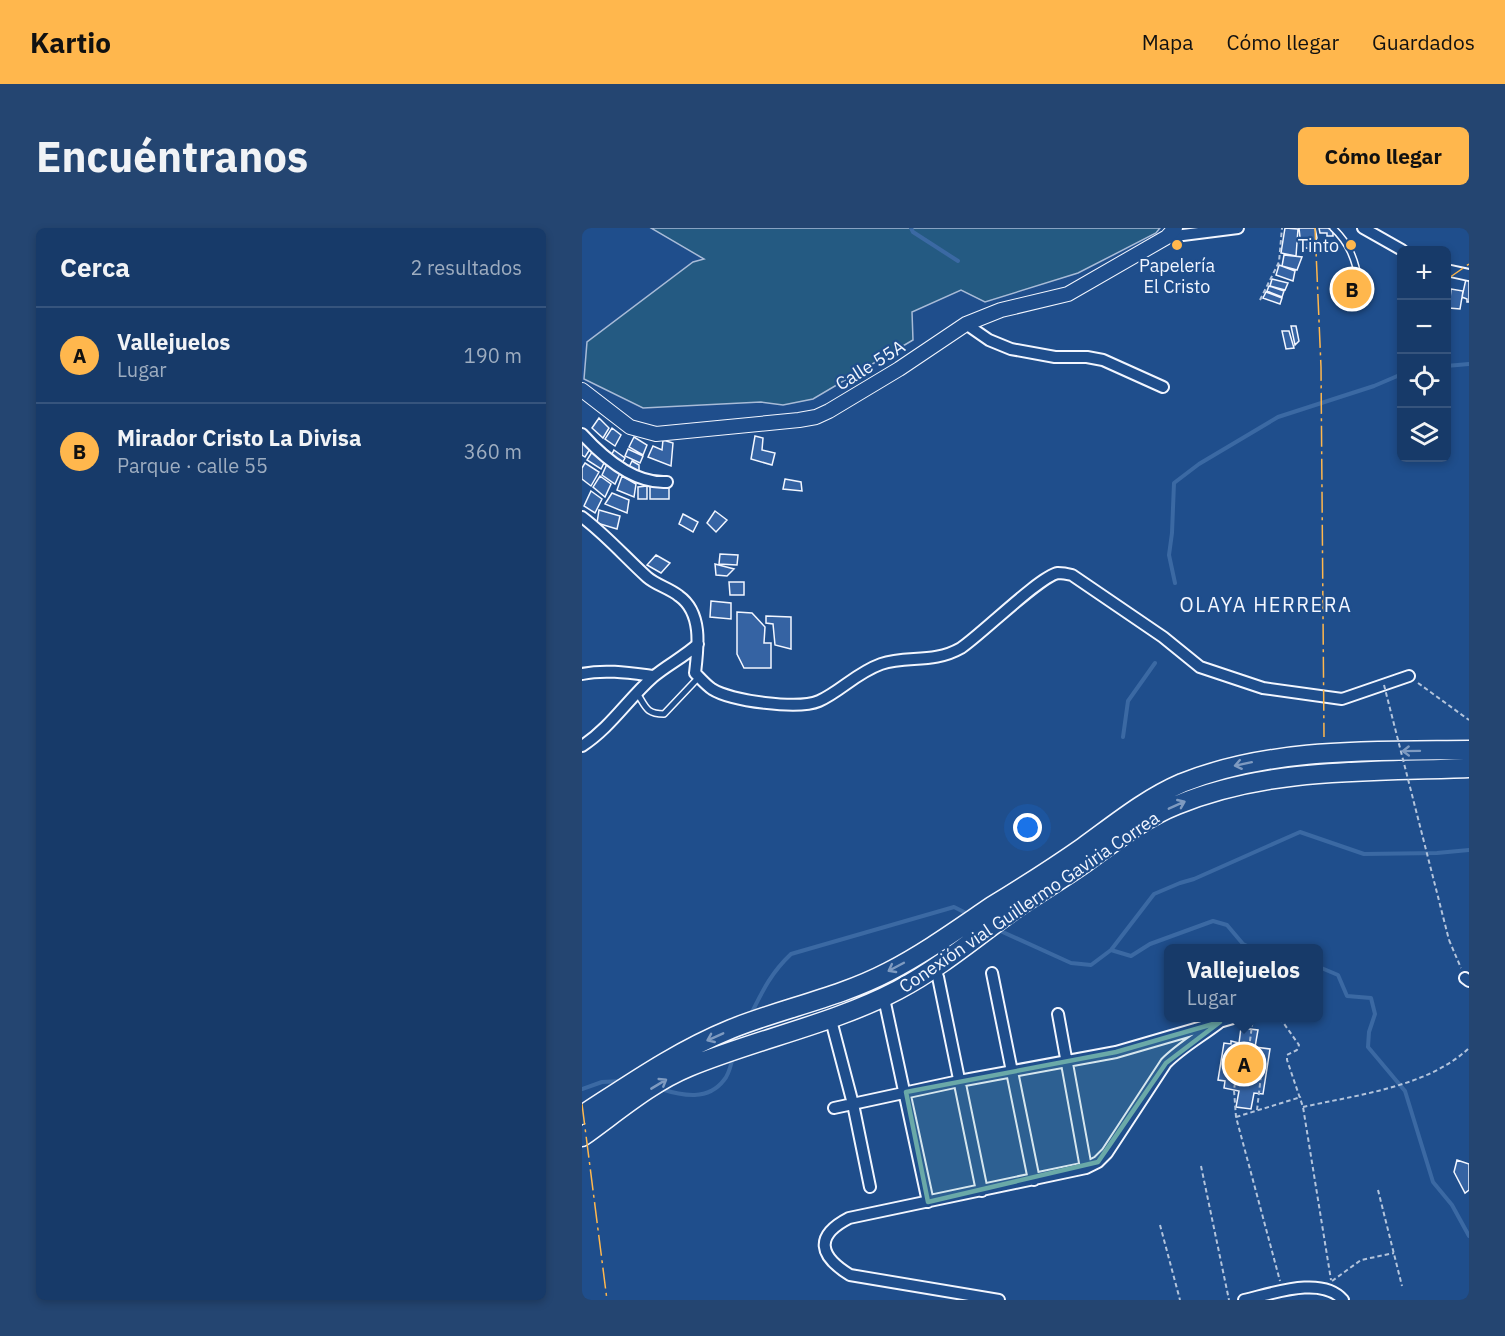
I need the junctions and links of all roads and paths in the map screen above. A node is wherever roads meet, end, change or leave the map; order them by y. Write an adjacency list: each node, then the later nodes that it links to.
1 (1238, 228): 5 (street)
2 (1282, 228): 10 (path)
3 (1333, 228): 9 (lane)
4 (1363, 228): 6 (street)
5 (1171, 233): 11 (street, Calle 55A)
6 (1397, 247)
7 (1451, 271): 8 (street)
8 (1469, 275)
9 (1359, 281)
10 (1260, 300)
11 (966, 324): 12 (street); 13 (street, Calle 55A)
12 (1163, 387)
13 (582, 390)
14 (582, 434): 15 (street)
15 (667, 482)
16 (582, 517): 17 (street)
17 (698, 644): 19 (street); 21 (street)
18 (582, 674): 19 (street)
19 (653, 676): 23 (street)
20 (1409, 676): 22 (street); 24 (path)
21 (699, 677): 22 (street); 23 (lane)
22 (1384, 685): 31 (path, bridge)
23 (637, 693): 25 (street)
24 (1469, 720)
25 (582, 746)
26 (1469, 750): 28 (highway, Conexión vial Guillermo Gaviria Correa, one-way to 28)
27 (1469, 768): 28 (highway, Conexión vial Guillermo Gaviria Correa, one-way to 27)
28 (1036, 886): 48 (highway, Conexión vial Guillermo Gaviria Correa)
29 (992, 973): 41 (street)
30 (938, 977): 42 (street)
31 (1467, 979)
32 (885, 1004): 43 (street)
33 (1058, 1014): 40 (street)
34 (1220, 1022): 40 (street); 54 (street)
35 (1252, 1022): 39 (path)
36 (1283, 1022): 44 (path)
37 (832, 1024): 45 (street)
38 (1469, 1048): 46 (path)
39 (1248, 1056): 49 (path); 51 (path)
40 (1067, 1060): 41 (street); 54 (street)
41 (1013, 1070): 42 (street); 55 (street)
42 (959, 1081): 43 (street); 58 (street)
43 (906, 1092): 45 (street); 59 (street)
44 (1301, 1097): 46 (path); 49 (path)
45 (853, 1104): 47 (street); 56 (street)
46 (1303, 1107): 62 (path)
47 (834, 1108)
48 (606, 1110): 50 (highway, Conexión vial Guillermo Gaviria Correa); 52 (highway, Conexión vial Guillermo Gaviria Correa)
49 (1257, 1110): 51 (path)
50 (582, 1115)
51 (1236, 1117): 64 (path)
52 (582, 1137)
53 (1201, 1166): 68 (path)
54 (1086, 1168): 55 (street)
55 (1034, 1180): 58 (street)
56 (870, 1187)
57 (1378, 1190): 61 (path)
58 (982, 1191): 59 (street)
59 (928, 1202): 66 (street)
60 (1160, 1225): 67 (path)
61 (1394, 1253): 62 (path); 63 (path)
62 (1332, 1282): 65 (path)
63 (1401, 1286)
64 (1283, 1292): 65 (street); 69 (street)
65 (1341, 1298)
66 (999, 1300)
67 (1180, 1300)
68 (1229, 1300)
69 (1244, 1300)

